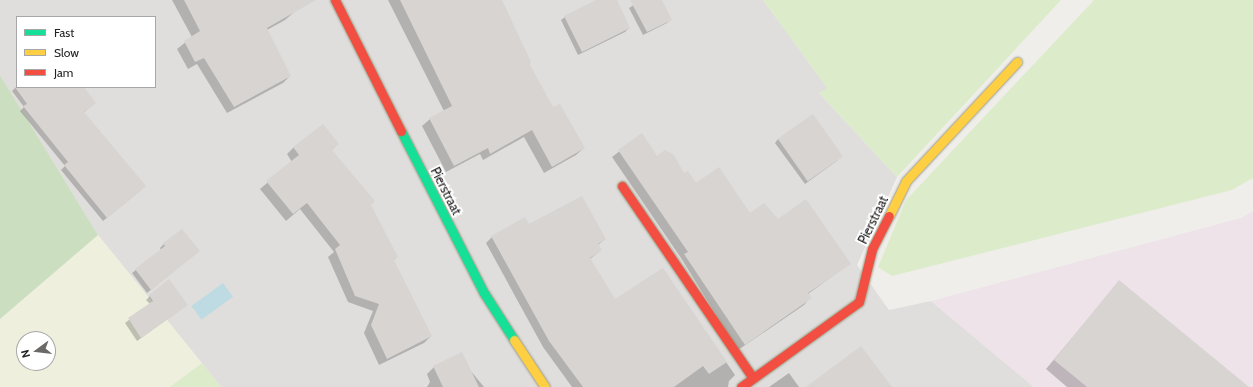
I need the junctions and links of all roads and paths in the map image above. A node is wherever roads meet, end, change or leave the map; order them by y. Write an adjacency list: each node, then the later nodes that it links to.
1 (335, 0): 5 (street, Pierstraat)
2 (1017, 62): 4 (street, Pierstraat)
3 (622, 186): 4 (street)
4 (753, 378): 6 (street, Pierstraat)
5 (545, 387)
6 (741, 387)

